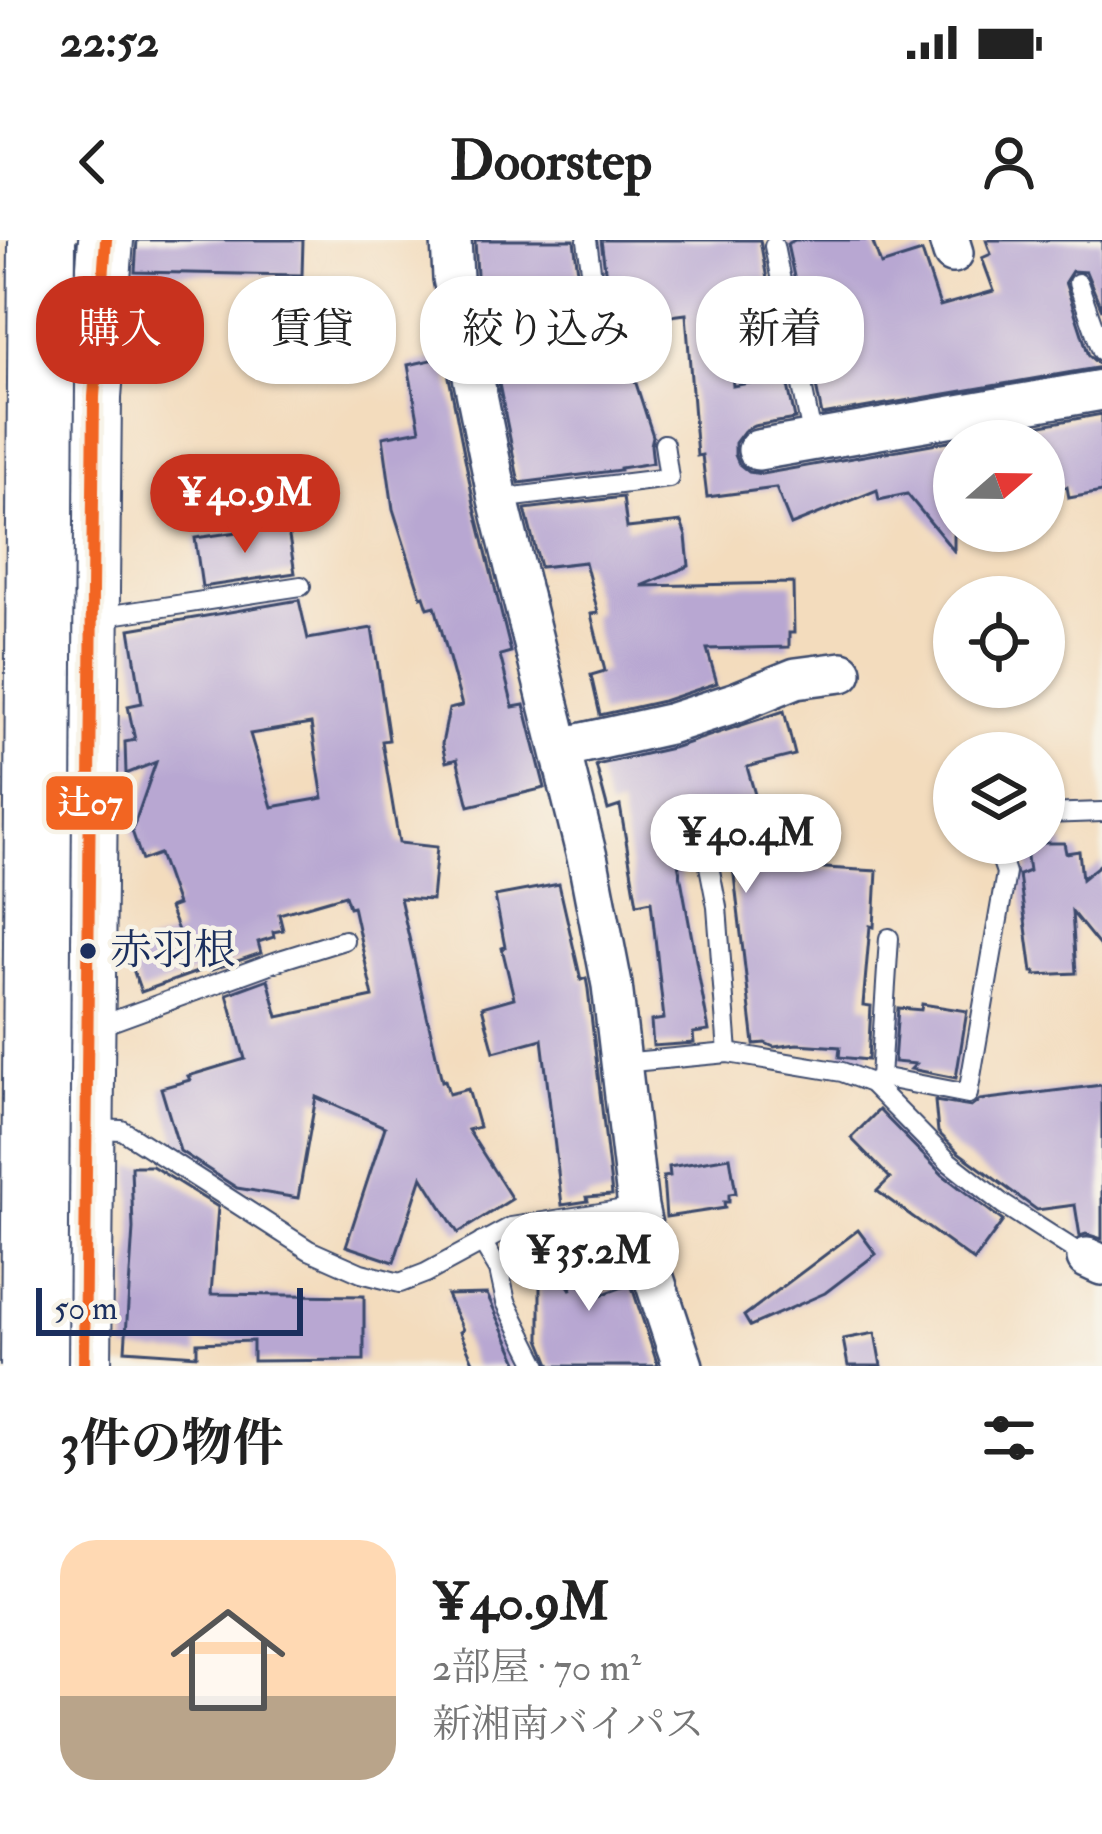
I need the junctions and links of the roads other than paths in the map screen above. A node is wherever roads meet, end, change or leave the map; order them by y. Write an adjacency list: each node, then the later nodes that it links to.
1 (42, 240): 35 (highway, bridge)
2 (106, 240): 17 (street)
3 (451, 240): 6 (street)
4 (587, 240): 7 (lane)
5 (774, 246): 12 (lane)
6 (453, 276)
7 (592, 276)
8 (1078, 283): 9 (lane)
9 (1102, 351)
10 (474, 384): 15 (street)
11 (1102, 390): 12 (street)
12 (814, 440): 14 (street)
13 (664, 444): 15 (lane)
14 (758, 450)
15 (498, 499): 19 (street)
16 (301, 586): 17 (lane)
17 (90, 618): 26 (street)
18 (842, 672): 19 (street)
19 (561, 748): 28 (street)
20 (1065, 816): 21 (lane)
21 (1098, 818)
22 (703, 836): 27 (lane)
23 (1003, 864): 29 (lane)
24 (889, 938): 29 (lane)
25 (344, 940): 26 (lane)
26 (86, 1031): 31 (street)
27 (728, 1053): 28 (lane); 29 (lane)
28 (621, 1063): 32 (street)
29 (875, 1080): 34 (lane)
30 (0, 1126): 31 (street)
31 (86, 1129): 33 (lane); 36 (street)
32 (638, 1208): 33 (lane); 38 (street)
33 (482, 1242): 37 (lane)
34 (1095, 1262)
35 (34, 1366)
36 (84, 1366)
37 (538, 1366)
38 (683, 1366)

